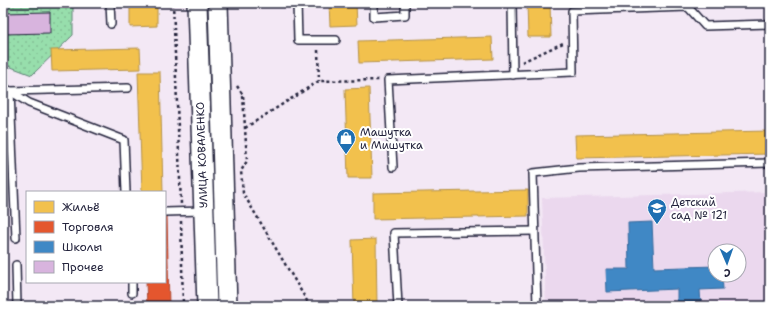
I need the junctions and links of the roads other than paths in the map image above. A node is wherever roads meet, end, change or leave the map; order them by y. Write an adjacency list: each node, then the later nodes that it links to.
1 (110, 3): 8 (lane)
2 (197, 3): 17 (main road, УЛИЦА КОВАЛЕНКО)
3 (218, 3): 26 (main road, УЛИЦА КОВАЛЕНКО)
4 (297, 3): 10 (lane)
5 (374, 3): 6 (lane)
6 (405, 3)
7 (512, 3): 11 (lane)
8 (111, 24)
9 (770, 24): 11 (lane)
10 (336, 40)
11 (513, 75): 15 (lane)
12 (128, 88): 13 (lane)
13 (6, 89): 16 (lane); 20 (lane)
14 (770, 162): 19 (lane)
15 (393, 167)
16 (126, 191)
17 (204, 211): 18 (lane); 25 (main road, УЛИЦА КОВАЛЕНКО)
18 (166, 212)
19 (534, 231): 27 (lane); 28 (lane)
20 (16, 238)
21 (16, 265): 24 (lane)
22 (132, 283): 23 (lane)
23 (132, 293)
24 (17, 306)
25 (207, 306)
26 (227, 306)
27 (398, 306)
28 (537, 306)

